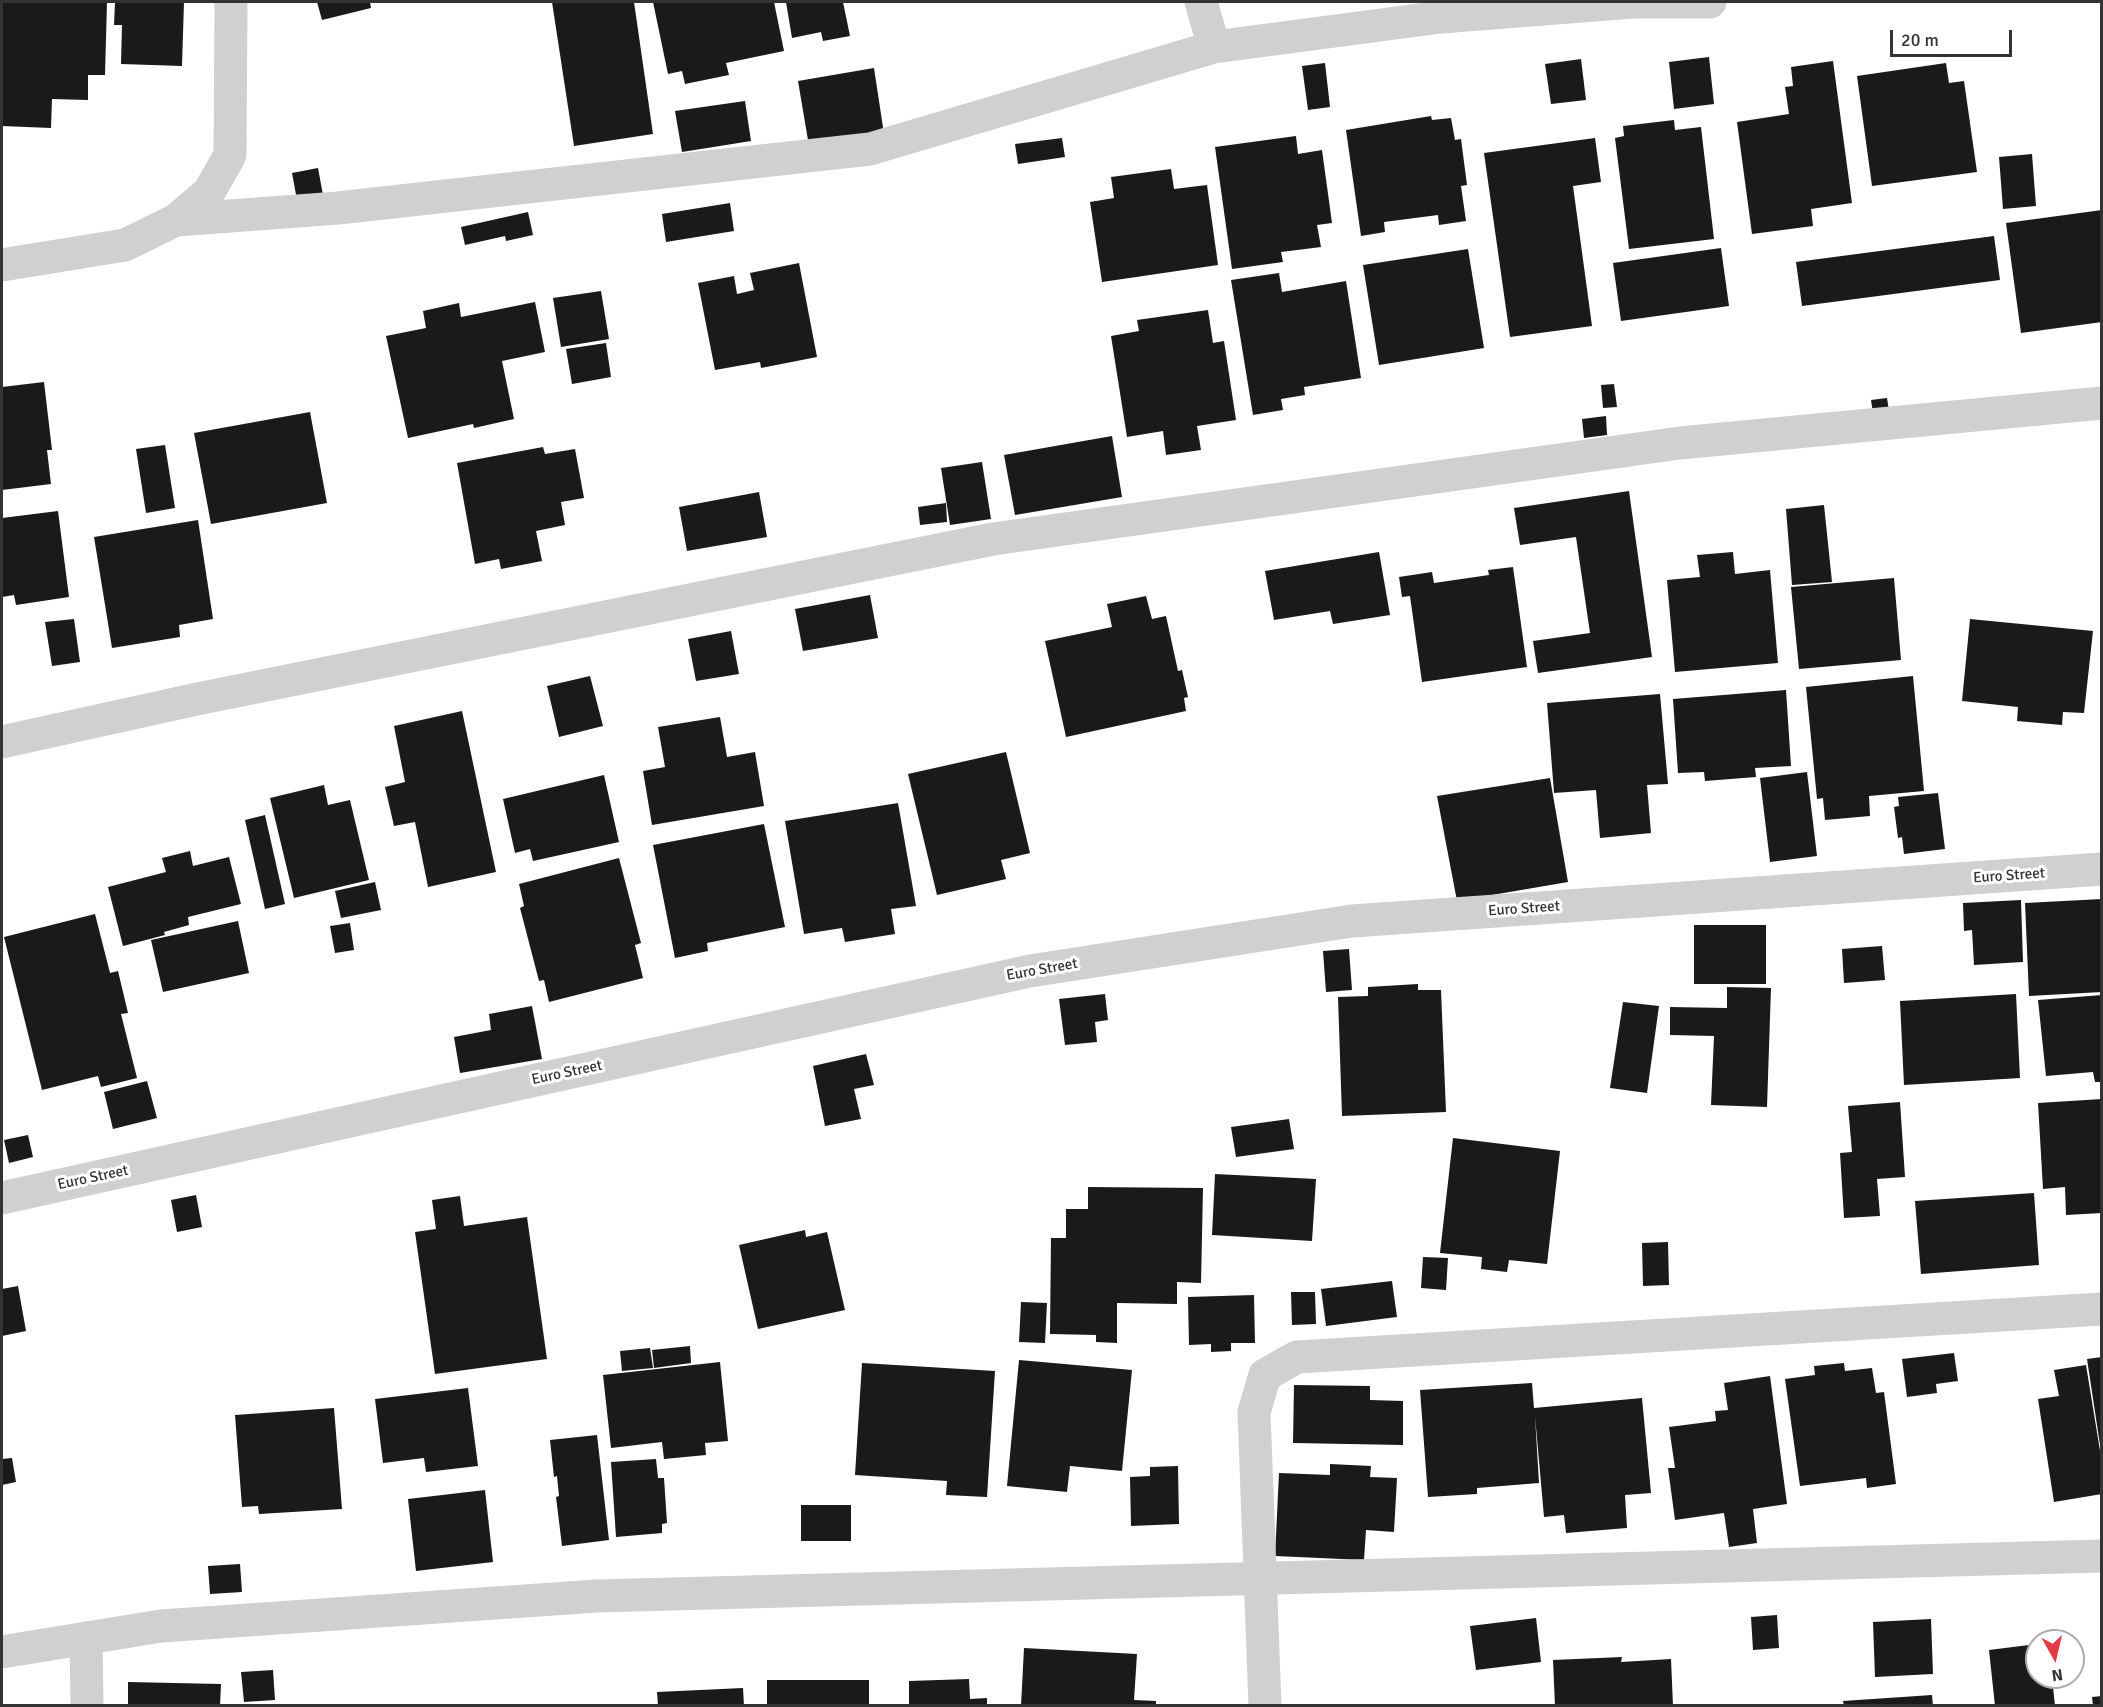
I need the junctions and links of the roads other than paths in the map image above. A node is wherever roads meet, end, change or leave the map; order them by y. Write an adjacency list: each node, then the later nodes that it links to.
1 (231, 2): 6 (street)
2 (1201, 2): 5 (street)
3 (1633, 2): 4 (street); 5 (street)
4 (1710, 2)
5 (1214, 47): 6 (street)
6 (176, 220): 7 (street)
7 (2, 265)
8 (2102, 403): 9 (street)
9 (2, 742)
10 (2102, 869): 11 (street, Euro Street)
11 (2, 1198)
12 (2102, 1309): 14 (street)
13 (2102, 1556): 14 (street)
14 (1258, 1577): 15 (street); 18 (street)
15 (86, 1638): 16 (street); 17 (street)
16 (2, 1652)
17 (87, 1706)
18 (1265, 1706)

